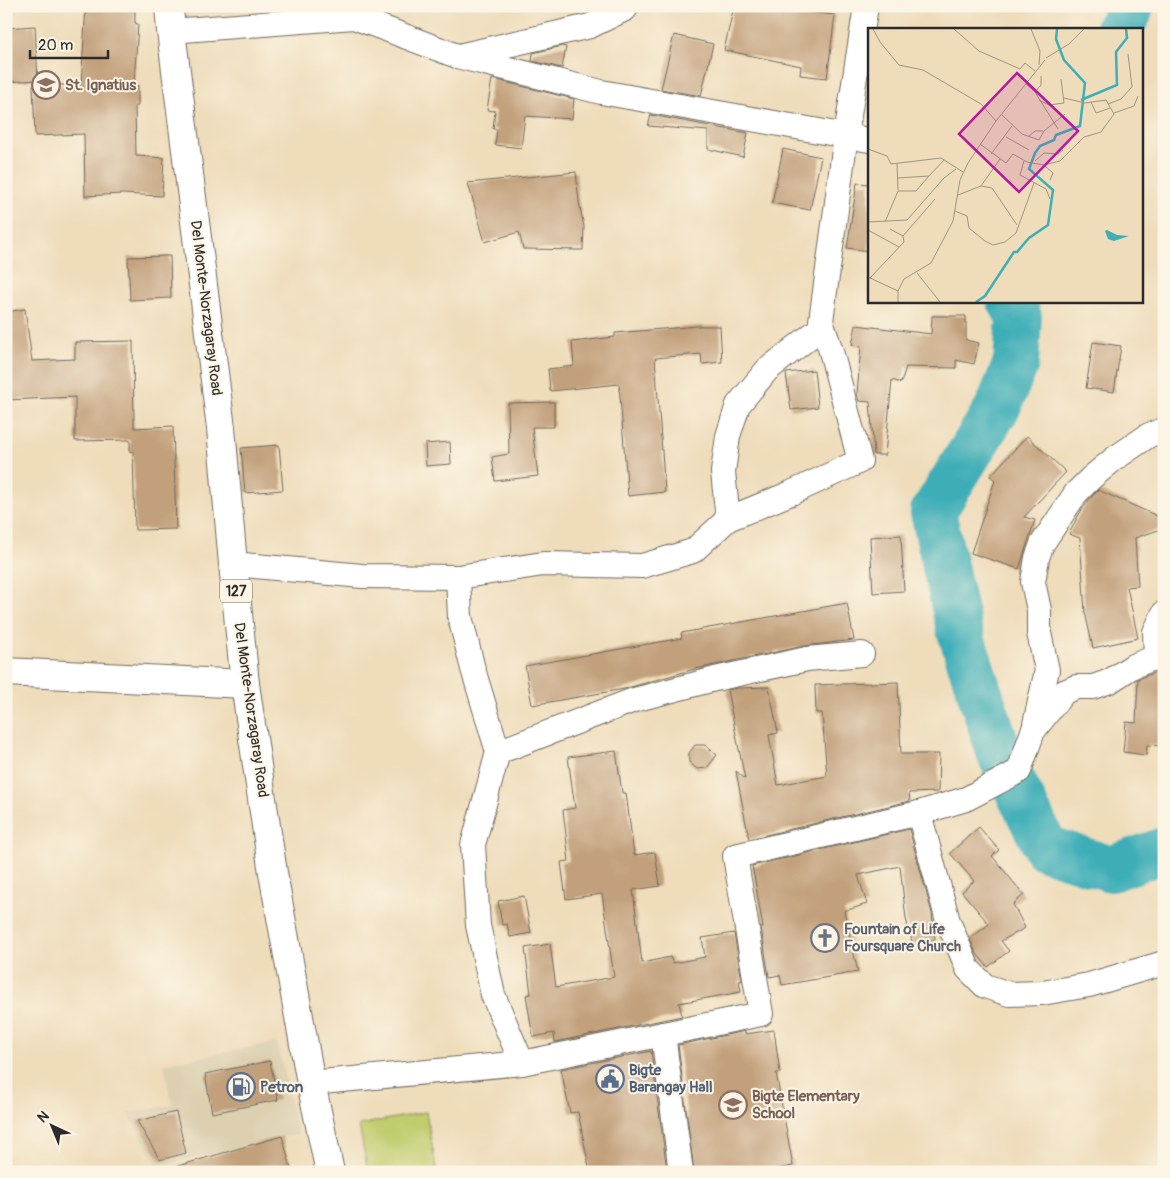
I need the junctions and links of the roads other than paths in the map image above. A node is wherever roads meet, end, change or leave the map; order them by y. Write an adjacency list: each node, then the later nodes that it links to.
1 (627, 6): 5 (street)
2 (866, 6): 6 (street)
3 (354, 12): 4 (street); 5 (street)
4 (170, 19): 11 (main road, Del Monte-Norzagaray Road / 127)
5 (457, 56): 6 (street)
6 (846, 136): 7 (street); 8 (street)
7 (868, 140)
8 (822, 326): 10 (street); 10 (street)
9 (1164, 430): 18 (street)
10 (728, 519): 12 (street)
11 (233, 564): 12 (street); 17 (main road, Del Monte-Norzagaray Road / 127)
12 (458, 577): 19 (street)
13 (1164, 613): 15 (street)
14 (862, 654): 19 (street)
15 (1160, 657): 18 (street)
16 (6, 672): 17 (main road)
17 (245, 684): 24 (main road, Del Monte-Norzagaray Road / 127)
18 (1033, 731): 20 (street)
19 (498, 752): 23 (street)
20 (918, 814): 21 (street); 22 (street)
21 (1164, 963)
22 (663, 1034): 23 (street); 26 (street)
23 (522, 1063): 24 (street)
24 (311, 1083): 25 (main road, Del Monte-Norzagaray Road / 127)
25 (330, 1172)
26 (681, 1172)

